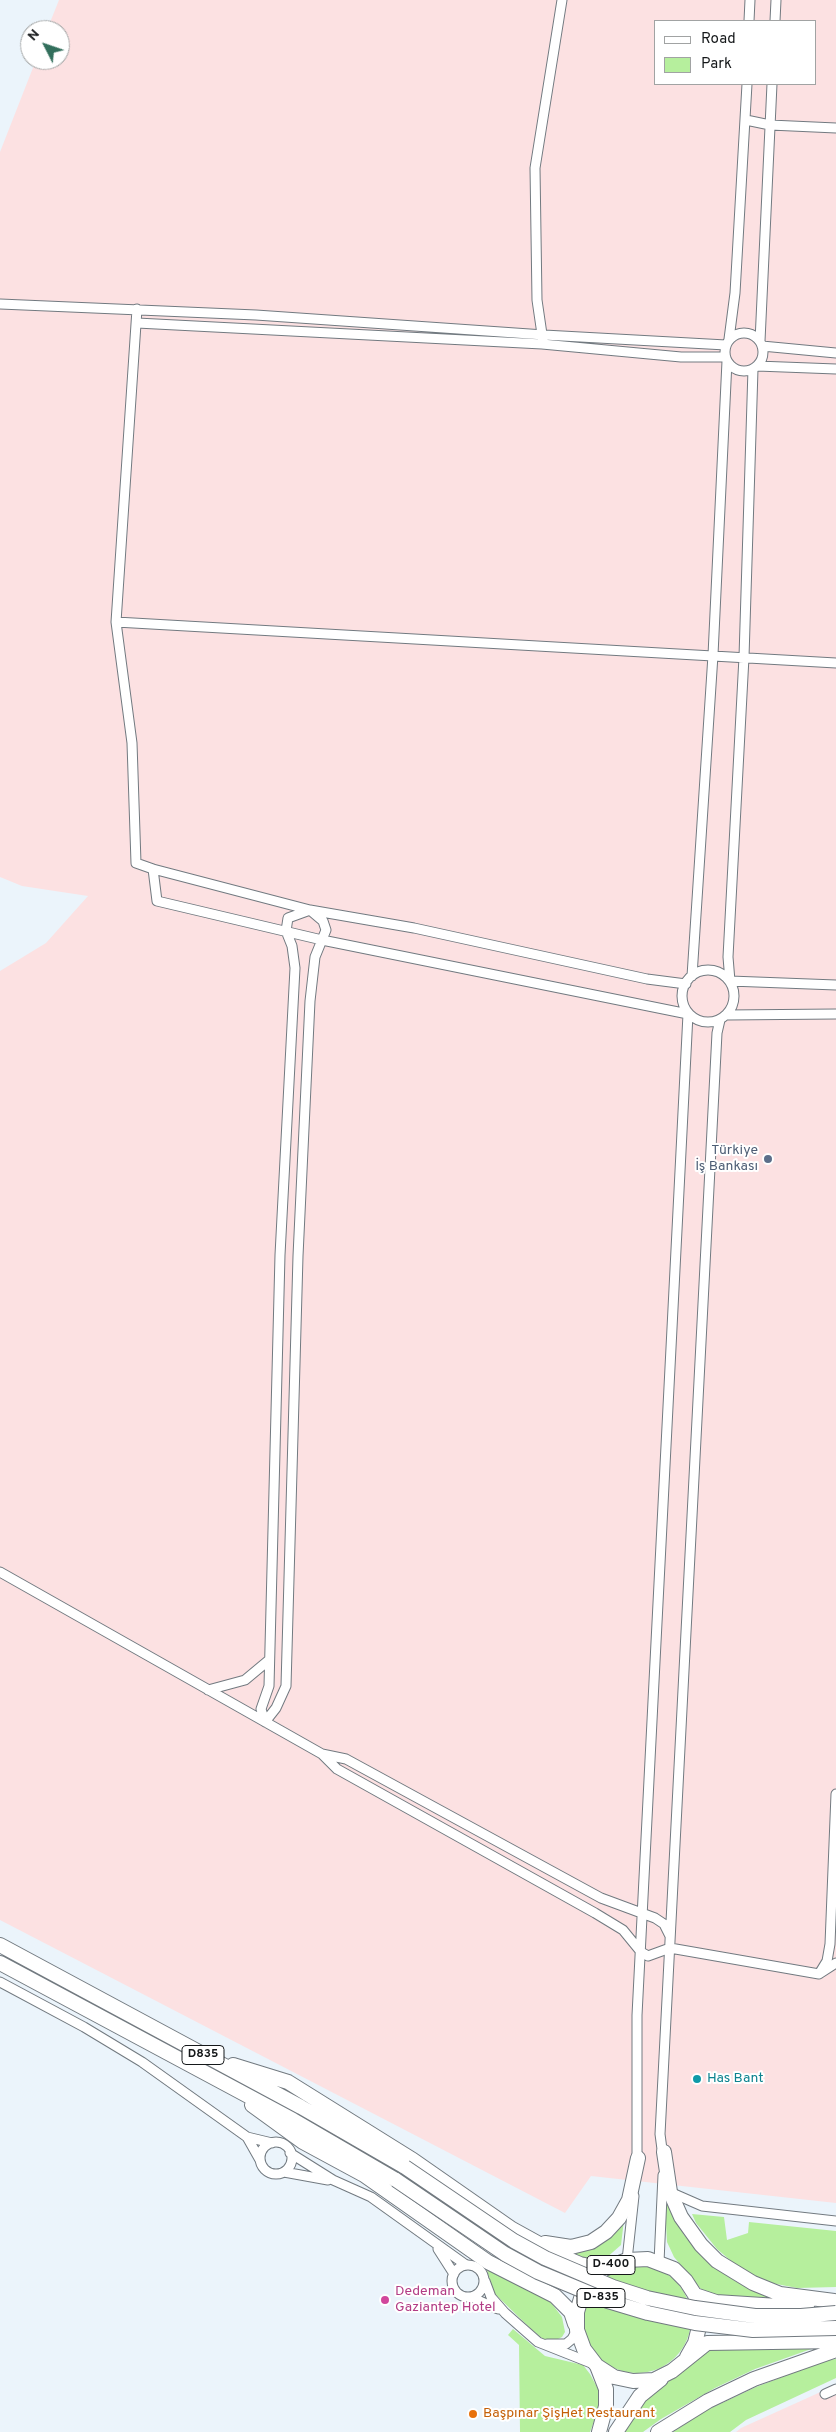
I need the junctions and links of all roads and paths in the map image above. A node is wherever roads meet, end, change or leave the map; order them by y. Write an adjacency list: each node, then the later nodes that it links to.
1 (562, 0): 14 (street)
2 (750, 0): 4 (street)
3 (776, 0): 5 (street)
4 (749, 20)
5 (775, 20)
6 (747, 85): 8 (street)
7 (772, 85): 9 (street)
8 (746, 120): 9 (street); 15 (street)
9 (770, 125): 10 (street); 16 (street)
10 (836, 128)
11 (0, 304): 12 (street)
12 (136, 309): 13 (street); 14 (street)
13 (137, 323): 14 (street); 21 (street)
14 (543, 340): 15 (street); 18 (street)
15 (727, 342): 16 (street); 18 (street)
16 (761, 344): 17 (street); 19 (street)
17 (836, 353)
18 (726, 359): 19 (street); 22 (street)
19 (755, 367): 20 (street); 23 (street)
20 (836, 368)
21 (116, 622): 22 (street); 25 (street)
22 (713, 655): 23 (street); 29 (street)
23 (744, 658): 24 (street); 30 (street)
24 (836, 663)
25 (153, 869): 26 (street); 27 (street)
26 (310, 910): 27 (street); 28 (street); 31 (street)
27 (286, 931): 28 (street); 37 (street)
28 (322, 940): 33 (street); 39 (street)
29 (692, 976): 30 (street); 31 (street)
30 (730, 981): 32 (street); 35 (street)
31 (686, 984): 33 (street)
32 (836, 985)
33 (688, 1014): 35 (street); 44 (street)
34 (836, 1014): 35 (street)
35 (724, 1018): 45 (street)
36 (0, 1572): 38 (street)
37 (269, 1660): 38 (street); 39 (street)
38 (208, 1690): 39 (street)
39 (264, 1722): 40 (street)
40 (322, 1754): 42 (street); 43 (street)
41 (836, 1794): 51 (street)
42 (519, 1854): 43 (street); 44 (street)
43 (513, 1867): 48 (street)
44 (642, 1915): 45 (street); 48 (street)
45 (670, 1936): 47 (street)
46 (0, 1945): 53 (highway, D835)
47 (670, 1948): 48 (street); 51 (street); 57 (street)
48 (641, 1952): 59 (street)
49 (0, 1963): 54 (highway, D835)
50 (836, 1963): 51 (street)
51 (819, 1974)
52 (0, 1982): 55 (street)
53 (214, 2061): 61 (highway, D835); 67 (highway)
54 (226, 2084): 64 (highway, D835); 80 (highway)
55 (247, 2137): 56 (street); 60 (street)
56 (272, 2143): 58 (street); 60 (street)
57 (664, 2152): 65 (highway); 70 (street)
58 (290, 2153): 62 (street); 63 (street)
59 (638, 2158): 67 (highway); 69 (street)
60 (260, 2160): 62 (street)
61 (405, 2167): 77 (highway, D-835, bridge)
62 (284, 2172): 63 (street)
63 (333, 2180): 68 (street)
64 (396, 2180): 79 (highway, D-835, bridge)
65 (670, 2192): 66 (street); 77 (highway)
66 (836, 2221)
67 (532, 2240): 72 (highway)
68 (436, 2244): 71 (street); 73 (street)
69 (627, 2260): 70 (highway, D-400); 72 (highway, D-400)
70 (659, 2262): 75 (highway, D-400)
71 (466, 2265): 73 (street); 74 (street)
72 (604, 2269): 80 (highway, D-400)
73 (454, 2274): 76 (street)
74 (485, 2281): 76 (street); 78 (street)
75 (695, 2295): 77 (highway); 84 (highway)
76 (471, 2297): 78 (street)
77 (835, 2305)
78 (505, 2313): 82 (street)
79 (836, 2328)
80 (577, 2330): 82 (street); 85 (highway, D-400)
81 (836, 2341): 84 (highway)
82 (538, 2342): 85 (street)
83 (836, 2350): 91 (highway)
84 (687, 2357): 86 (highway)
85 (597, 2366): 86 (highway); 89 (highway, D-400)
86 (672, 2371): 90 (highway)
87 (836, 2389): 88 (street)
88 (825, 2394)
89 (599, 2432)
90 (616, 2432)
91 (658, 2432)

